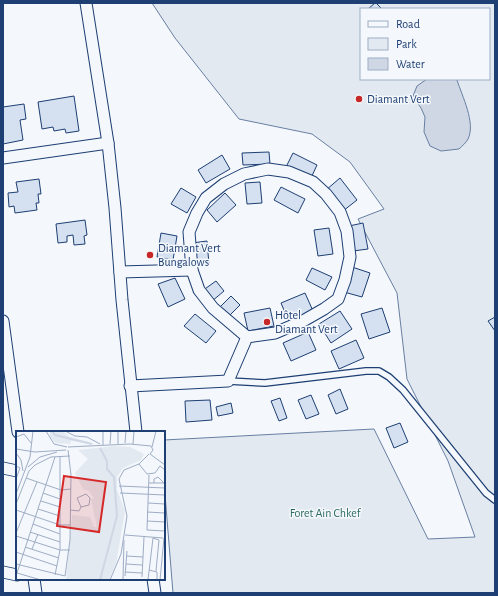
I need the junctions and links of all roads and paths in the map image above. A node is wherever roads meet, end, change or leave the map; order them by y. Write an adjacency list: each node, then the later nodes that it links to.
1 (86, 3): 2 (street)
2 (108, 143): 3 (street); 5 (street)
3 (3, 158)
4 (192, 270): 5 (street); 7 (street); 7 (street)
5 (120, 272): 10 (street)
6 (3, 321): 8 (street)
7 (247, 337): 9 (street)
8 (6, 369): 11 (street)
9 (228, 381): 10 (street); 15 (lane)
10 (130, 386): 12 (street)
11 (18, 431)
12 (136, 431)
13 (3, 468): 14 (street)
14 (16, 471)
15 (495, 500)
16 (3, 572): 17 (street)
17 (16, 575)
18 (34, 580): 20 (street)
19 (153, 580): 21 (street)
20 (36, 593)
21 (155, 593)

